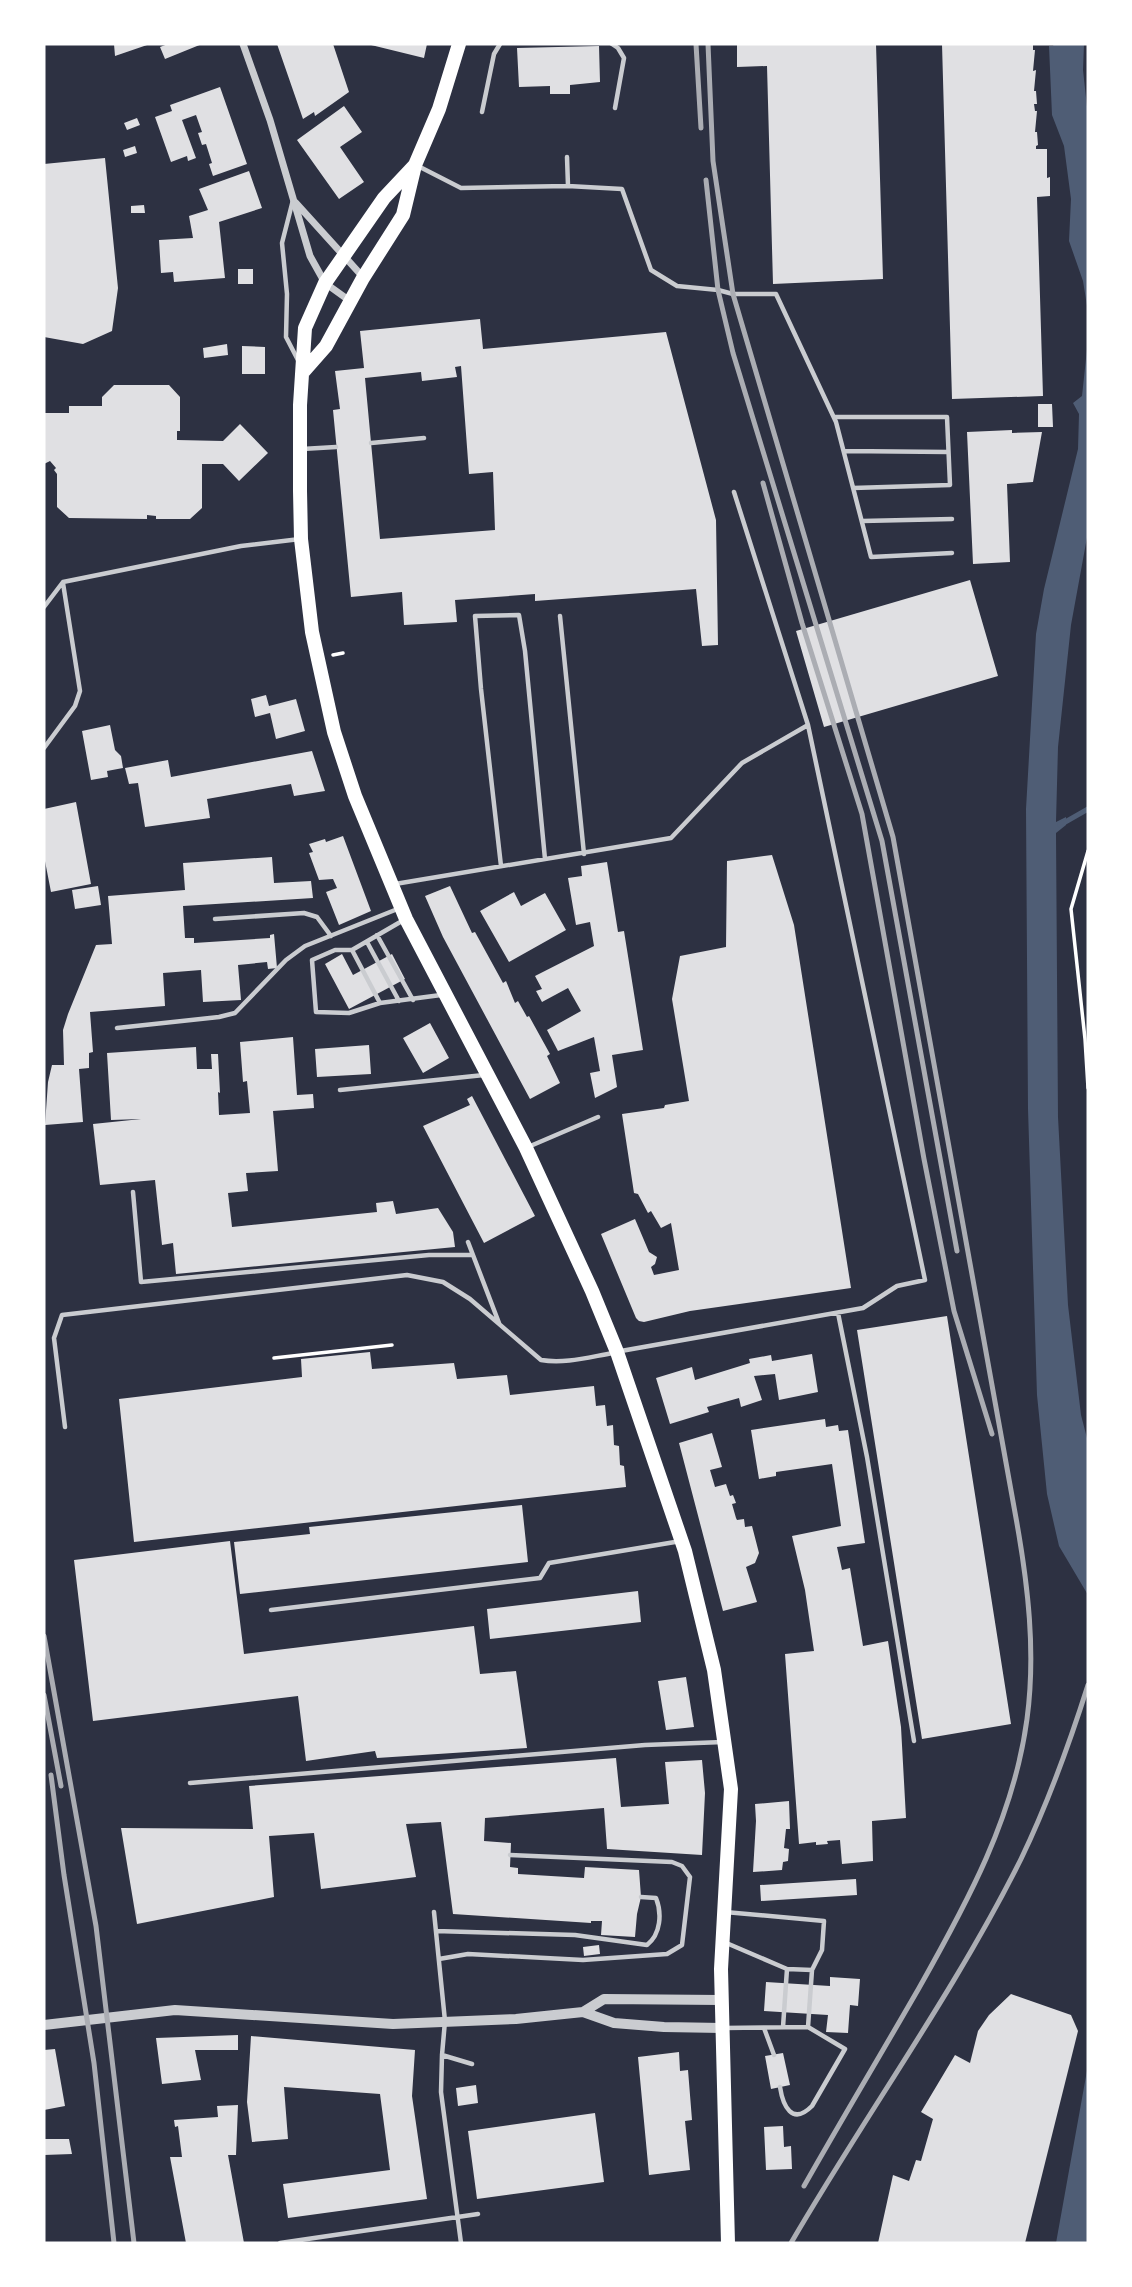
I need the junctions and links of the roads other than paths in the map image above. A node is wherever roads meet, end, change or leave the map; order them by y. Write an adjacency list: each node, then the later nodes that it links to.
1 (243, 44): 10 (street)
2 (459, 44): 8 (main road)
3 (500, 44): 6 (lane)
4 (612, 44): 5 (lane)
5 (615, 108)
6 (482, 112)
7 (567, 157): 9 (lane)
8 (415, 164): 9 (lane); 11 (main road); 12 (main road)
9 (568, 186): 16 (lane)
10 (293, 200): 11 (street); 13 (street); 15 (lane)
11 (344, 255): 12 (street); 13 (main road)
12 (363, 278): 14 (main road)
13 (325, 283): 14 (street); 15 (main road)
14 (350, 301): 15 (main road)
15 (304, 371): 20 (main road)
16 (834, 416): 21 (lane); 22 (lane)
17 (424, 438): 18 (lane)
18 (371, 443)
19 (336, 447): 20 (lane)
20 (300, 449): 27 (main road)
21 (844, 451): 22 (lane); 23 (lane)
22 (948, 452): 23 (lane)
23 (853, 488): 26 (lane)
24 (734, 492): 32 (lane)
25 (952, 519): 26 (lane)
26 (862, 521): 28 (lane)
27 (301, 539): 29 (lane); 37 (main road)
28 (952, 553)
29 (63, 582): 30 (lane); 33 (lane)
30 (44, 607)
31 (560, 616): 34 (lane)
32 (808, 725): 34 (lane); 56 (lane)
33 (44, 748)
34 (584, 854): 35 (lane)
35 (545, 859): 36 (lane); 36 (lane)
36 (501, 866): 37 (lane)
37 (391, 885): 38 (main road)
38 (404, 913): 40 (lane); 41 (lane); 44 (main road)
39 (215, 919): 41 (lane)
40 (377, 935): 42 (lane); 45 (lane)
41 (331, 936): 48 (lane)
42 (367, 942): 43 (lane); 46 (lane)
43 (352, 950): 47 (lane); 47 (lane)
44 (445, 994): 45 (lane); 49 (main road)
45 (414, 1000): 46 (lane)
46 (399, 1002): 47 (lane)
47 (380, 1003)
48 (117, 1028)
49 (488, 1074): 50 (lane); 52 (main road)
50 (340, 1090)
51 (598, 1116): 52 (lane)
52 (526, 1148): 58 (main road)
53 (132, 1192): 55 (lane)
54 (468, 1242): 55 (lane)
55 (473, 1255): 57 (lane)
56 (838, 1313): 58 (lane); 62 (lane)
57 (499, 1324): 58 (lane); 59 (lane)
58 (617, 1352): 60 (main road)
59 (65, 1427)
60 (681, 1541): 61 (lane); 63 (main road)
61 (271, 1611)
62 (914, 1741)
63 (724, 1742): 64 (lane); 68 (main road)
64 (190, 1783)
65 (510, 1855): 71 (lane)
66 (641, 1897): 69 (lane)
67 (434, 1912): 69 (lane)
68 (724, 1912): 70 (main road); 73 (lane)
69 (436, 1931): 71 (lane)
70 (722, 1941): 72 (lane); 74 (main road)
71 (439, 1959): 76 (lane)
72 (787, 1969): 73 (lane); 78 (lane)
73 (812, 1970): 79 (lane)
74 (721, 2000): 75 (street); 80 (main road)
75 (583, 2012): 76 (street); 80 (street)
76 (444, 2021): 77 (street); 83 (lane)
77 (44, 2025)
78 (783, 2027): 79 (lane); 81 (lane)
79 (808, 2027): 85 (lane)
80 (722, 2028): 81 (lane); 90 (main road)
81 (764, 2028): 82 (lane)
82 (774, 2054)
83 (442, 2055): 84 (lane); 87 (lane)
84 (472, 2064)
85 (780, 2087)
86 (478, 2214): 87 (lane)
87 (458, 2216): 88 (lane); 89 (lane)
88 (280, 2243)
89 (461, 2243)
90 (728, 2243)

